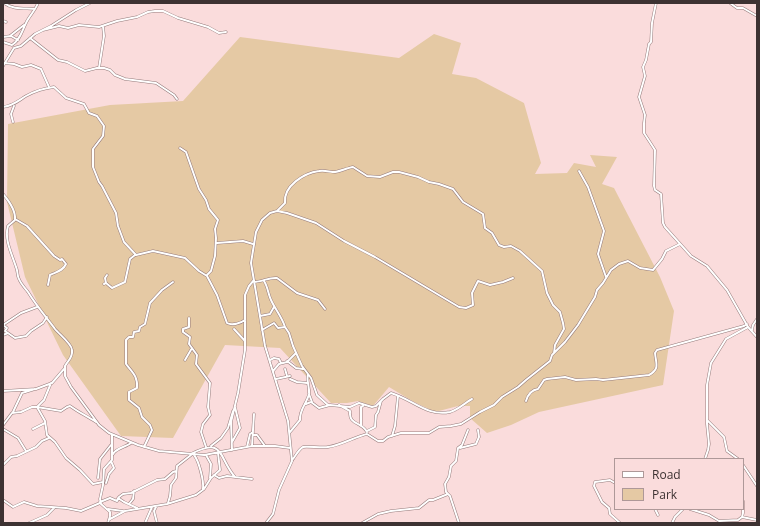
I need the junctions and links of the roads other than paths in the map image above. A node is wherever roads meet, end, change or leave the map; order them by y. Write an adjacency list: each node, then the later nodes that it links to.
1 (38, 3): 6 (street)
2 (90, 3): 12 (street)
3 (656, 3): 33 (street)
4 (730, 3): 7 (street)
5 (4, 4): 6 (street)
6 (35, 9): 10 (street)
7 (757, 16)
8 (3, 22): 9 (street)
9 (6, 22)
10 (25, 24): 14 (street); 17 (street)
11 (104, 26): 12 (street); 13 (street); 20 (street)
12 (43, 30): 16 (street)
13 (226, 32)
14 (10, 36): 15 (street); 17 (street)
15 (3, 37)
16 (30, 38): 19 (street); 20 (street)
17 (18, 40): 18 (street)
18 (3, 42)
19 (4, 64): 21 (street)
20 (99, 68): 22 (street)
21 (49, 87): 23 (street); 34 (street)
22 (177, 99)
23 (14, 105): 24 (street); 25 (street)
24 (3, 107)
25 (14, 122)
26 (180, 148): 31 (street)
27 (579, 172): 38 (street)
28 (3, 194): 30 (street)
29 (277, 211): 32 (street); 37 (street); 64 (street)
30 (16, 219): 42 (street); 43 (street)
31 (216, 243): 32 (street); 36 (street)
32 (253, 244): 39 (street)
33 (680, 244): 38 (street); 51 (street)
34 (135, 255): 35 (street); 36 (street)
35 (107, 275)
36 (207, 275): 49 (street)
37 (513, 278)
38 (606, 278): 64 (street)
39 (254, 281): 40 (street); 46 (street); 49 (street)
40 (264, 281): 44 (street); 45 (street)
41 (173, 282): 116 (street)
42 (48, 285)
43 (37, 307): 47 (street); 52 (street)
44 (274, 307): 46 (street); 54 (street)
45 (325, 309)
46 (260, 316): 56 (street)
47 (46, 317): 58 (street); 69 (street)
48 (189, 318): 62 (street)
49 (245, 320): 61 (street)
50 (757, 320): 57 (street)
51 (747, 324): 53 (street); 84 (street)
52 (3, 325): 58 (street)
53 (748, 326): 57 (street); 94 (street)
54 (285, 327): 56 (street); 63 (street)
55 (234, 329): 61 (street)
56 (262, 330): 66 (street)
57 (752, 330): 60 (street)
58 (8, 332): 59 (street)
59 (3, 335)
60 (757, 337)
61 (245, 341): 87 (street)
62 (192, 348): 65 (street); 117 (street)
63 (296, 353): 67 (street); 71 (street)
64 (554, 353): 109 (street)
65 (185, 360)
66 (270, 360): 68 (street); 72 (street)
67 (287, 361): 68 (street); 71 (street)
68 (281, 363): 72 (street)
69 (64, 368): 76 (street); 95 (street)
70 (285, 369): 74 (street)
71 (304, 369): 73 (street)
72 (273, 371): 75 (street)
73 (308, 373): 77 (street); 88 (street)
74 (289, 377): 75 (street); 77 (street)
75 (276, 379): 104 (street)
76 (51, 383): 78 (street); 91 (street)
77 (308, 383): 80 (street)
78 (35, 389): 79 (street); 92 (street)
79 (3, 391)
80 (309, 394): 85 (street); 86 (street)
81 (398, 396): 82 (street); 83 (street); 109 (street)
82 (472, 399)
83 (381, 401): 90 (street); 105 (street)
84 (526, 401)
85 (312, 403): 86 (street); 88 (street)
86 (306, 404): 104 (street)
87 (235, 405): 112 (street); 112 (street); 118 (street)
88 (328, 405): 89 (street)
89 (338, 405): 90 (street); 98 (street)
90 (363, 405): 98 (street)
91 (37, 407): 92 (street); 95 (street); 96 (street)
92 (13, 412): 97 (street)
93 (254, 414): 103 (street)
94 (707, 420): 128 (street); 129 (street)
95 (96, 422): 106 (street)
96 (45, 423): 100 (street); 110 (street)
97 (3, 425)
98 (361, 426): 105 (street)
99 (3, 429): 123 (street)
100 (33, 430)
101 (468, 430): 121 (street)
102 (478, 430): 121 (street)
103 (253, 432): 108 (street); 119 (street)
104 (290, 432): 120 (street)
105 (367, 432): 107 (street)
106 (112, 435): 111 (street); 113 (street)
107 (364, 435): 109 (street); 130 (street)
108 (253, 436): 114 (street); 115 (street)
109 (391, 437)
110 (50, 439): 123 (street); 140 (street)
111 (131, 443): 116 (street); 125 (street)
112 (232, 443): 122 (street)
113 (112, 444): 125 (street); 137 (street)
114 (252, 446): 115 (street); 119 (street)
115 (265, 446): 120 (street)
116 (144, 447): 126 (street)
117 (206, 447): 118 (street); 126 (street)
118 (210, 447): 124 (street)
119 (248, 447): 122 (street)
120 (290, 448): 130 (street)
121 (458, 448): 145 (street)
122 (232, 450): 124 (street)
123 (26, 451): 132 (street)
124 (219, 453): 127 (street); 135 (street); 136 (street)
125 (112, 454): 131 (street)
126 (192, 455): 127 (street); 134 (street); 143 (street)
127 (206, 455): 138 (street)
128 (705, 458)
129 (737, 458)
130 (292, 460): 163 (street)
131 (111, 461): 140 (street); 140 (street)
132 (3, 465)
133 (744, 466): 142 (street)
134 (176, 471): 144 (street); 150 (street)
135 (214, 475): 136 (street); 138 (street)
136 (235, 477): 139 (street)
137 (98, 478)
138 (210, 479): 143 (street)
139 (252, 479)
140 (105, 482): 148 (street)
141 (614, 483): 175 (street)
142 (757, 486)
143 (203, 490): 150 (street)
144 (134, 491): 146 (street); 149 (street)
145 (448, 494): 173 (street); 174 (street)
146 (118, 498): 148 (street); 149 (street)
147 (3, 500): 153 (street)
148 (100, 503): 153 (street); 154 (street)
149 (128, 504): 155 (street)
150 (167, 504): 151 (street)
151 (157, 506): 152 (street); 170 (street)
152 (152, 507): 155 (street); 169 (street)
153 (54, 508): 167 (street)
154 (107, 509): 160 (street); 164 (street)
155 (138, 509): 160 (street)
156 (655, 510): 161 (street)
157 (683, 510): 176 (street)
158 (693, 510): 165 (street)
159 (744, 510): 162 (street)
160 (124, 511): 164 (street)
161 (658, 516)
162 (742, 517): 165 (street); 166 (street)
163 (271, 518): 171 (street); 172 (street)
164 (110, 519): 168 (street)
165 (737, 520): 177 (street)
166 (757, 520)
167 (29, 523)
168 (108, 523)
169 (145, 523)
170 (157, 523)
171 (266, 523)
172 (271, 523)
173 (362, 523)
174 (459, 523)
175 (620, 523)
176 (672, 523)
177 (732, 523)

